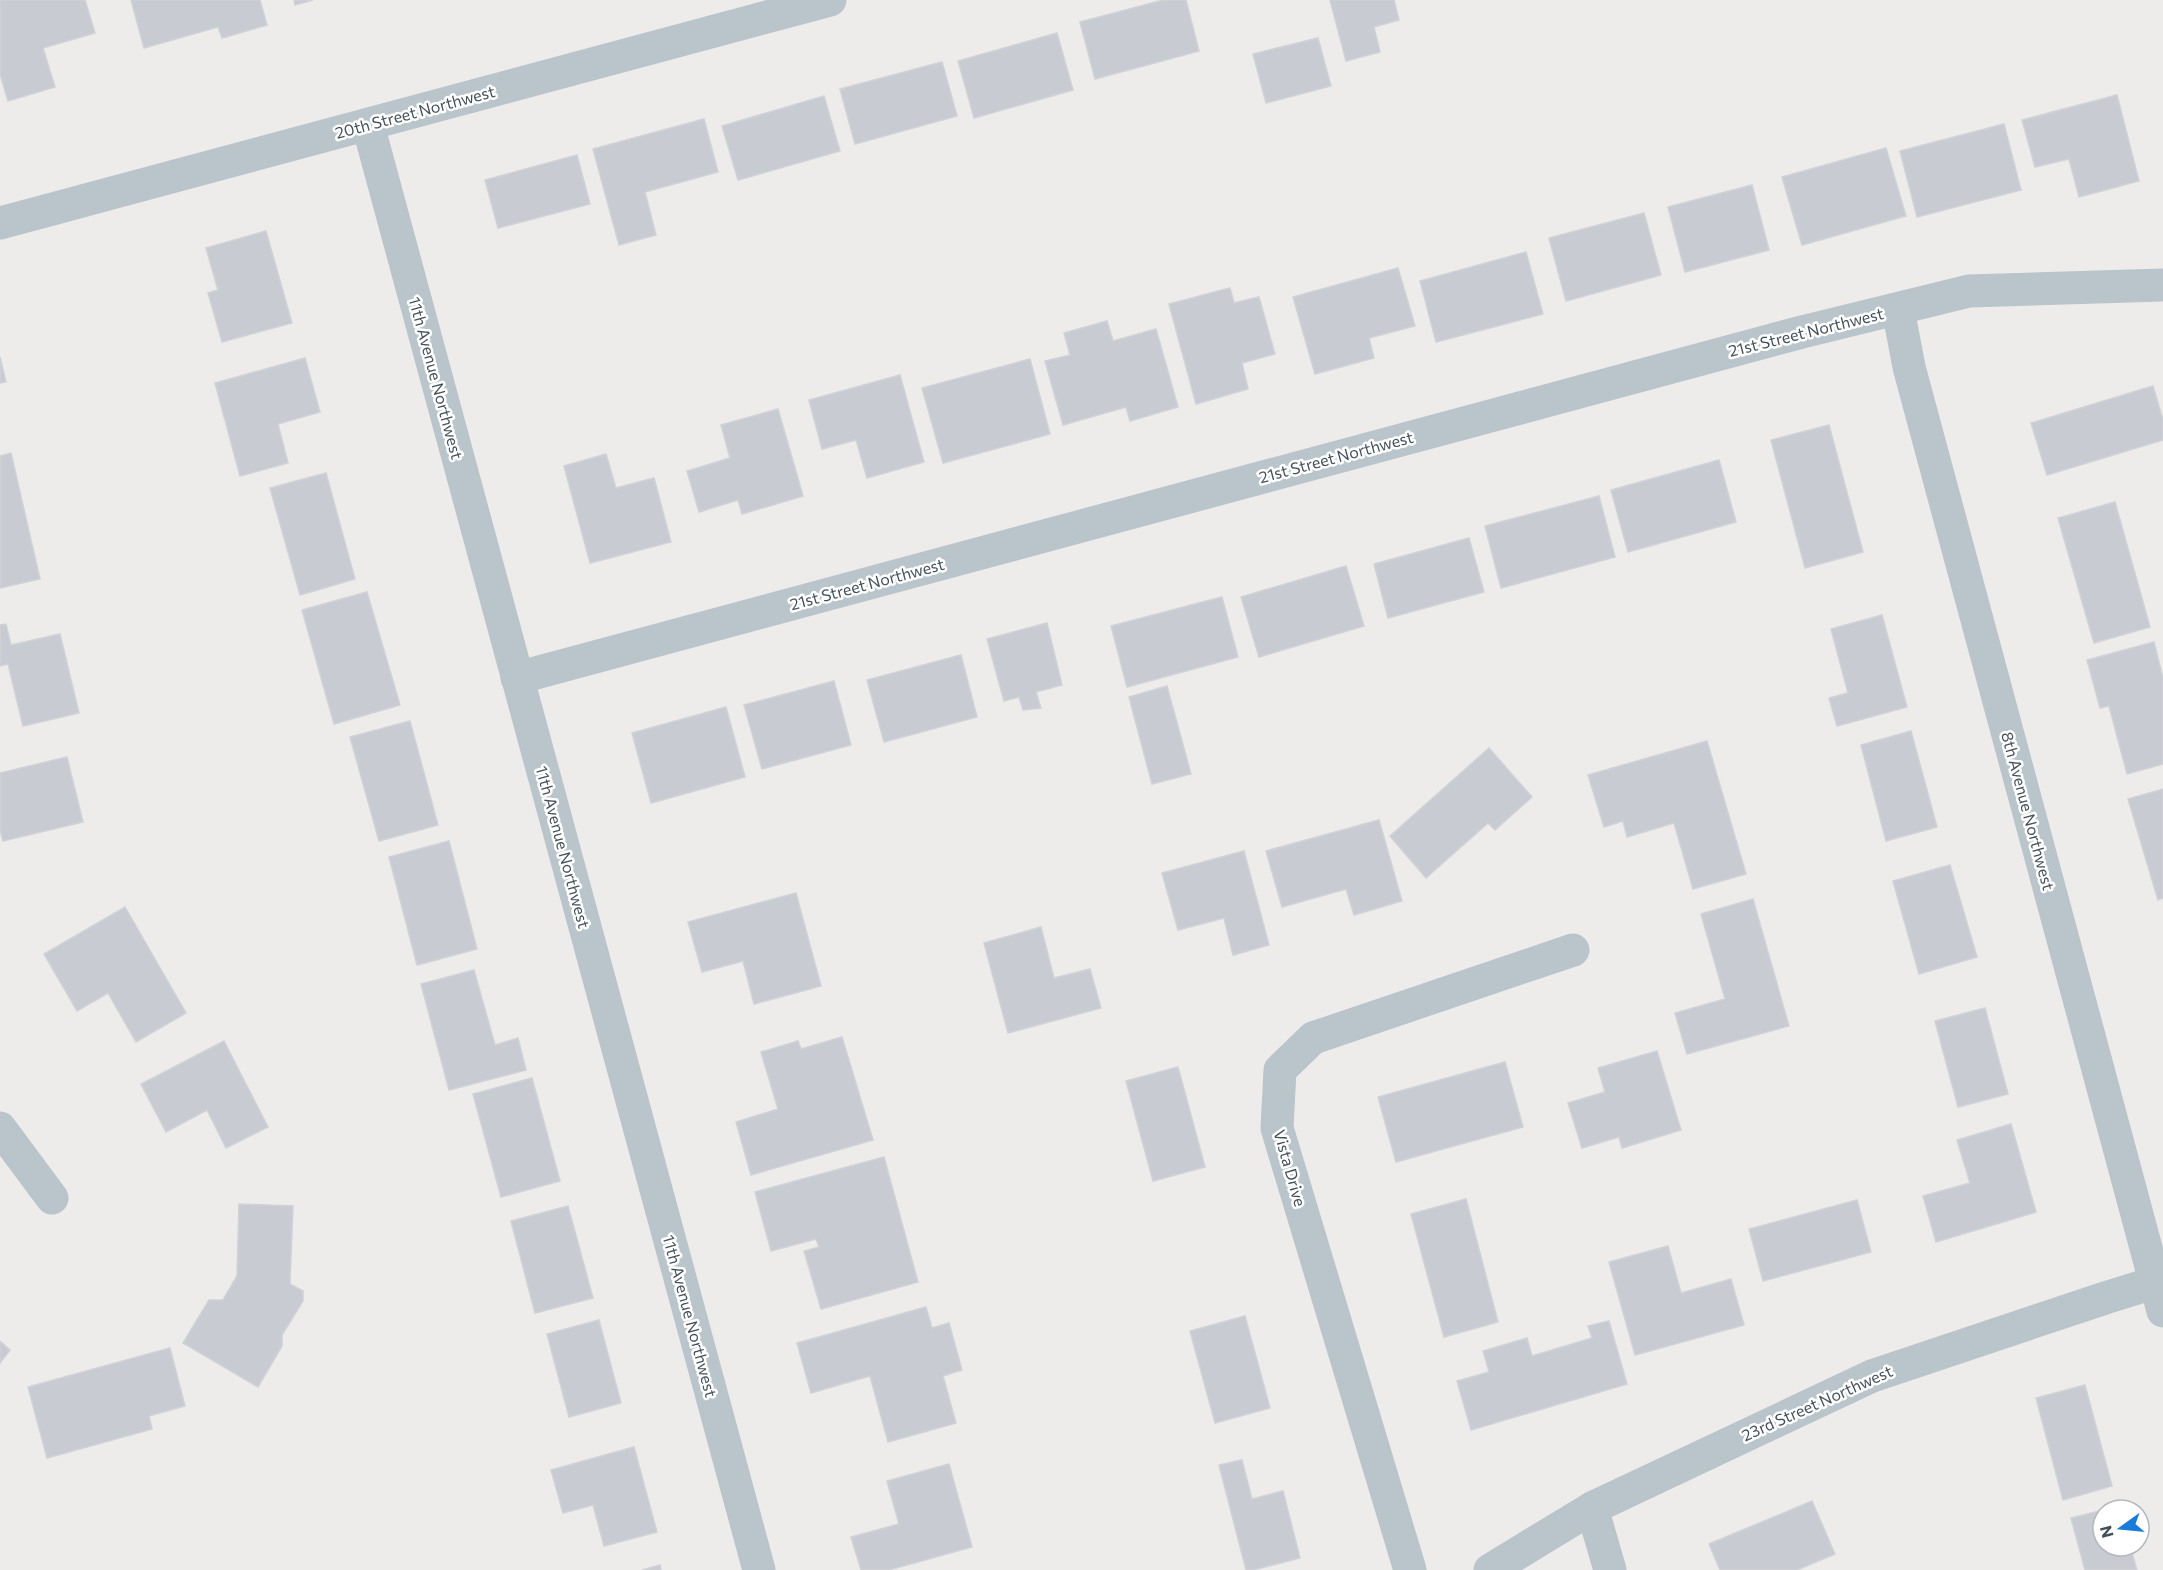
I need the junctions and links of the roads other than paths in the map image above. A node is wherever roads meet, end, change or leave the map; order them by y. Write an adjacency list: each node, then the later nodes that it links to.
1 (830, 0): 2 (street, 20th Street Northwest)
2 (368, 125): 3 (street, 20th Street Northwest); 6 (street, 11th Avenue Northwest)
3 (0, 223)
4 (2163, 285): 5 (street, 21st Street Northwest)
5 (1898, 309): 6 (street, 21st Street Northwest); 10 (street, 8th Avenue Northwest)
6 (517, 678): 12 (street, 11th Avenue Northwest)
7 (1573, 950): 13 (street, Vista Drive)
8 (0, 1128): 9 (street)
9 (52, 1198)
10 (2160, 1291): 11 (street, 23rd Street Northwest)
11 (1592, 1508): 14 (street, 23rd Street Northwest); 15 (street)
12 (759, 1570)
13 (1410, 1570)
14 (1490, 1570)
15 (1610, 1570)

